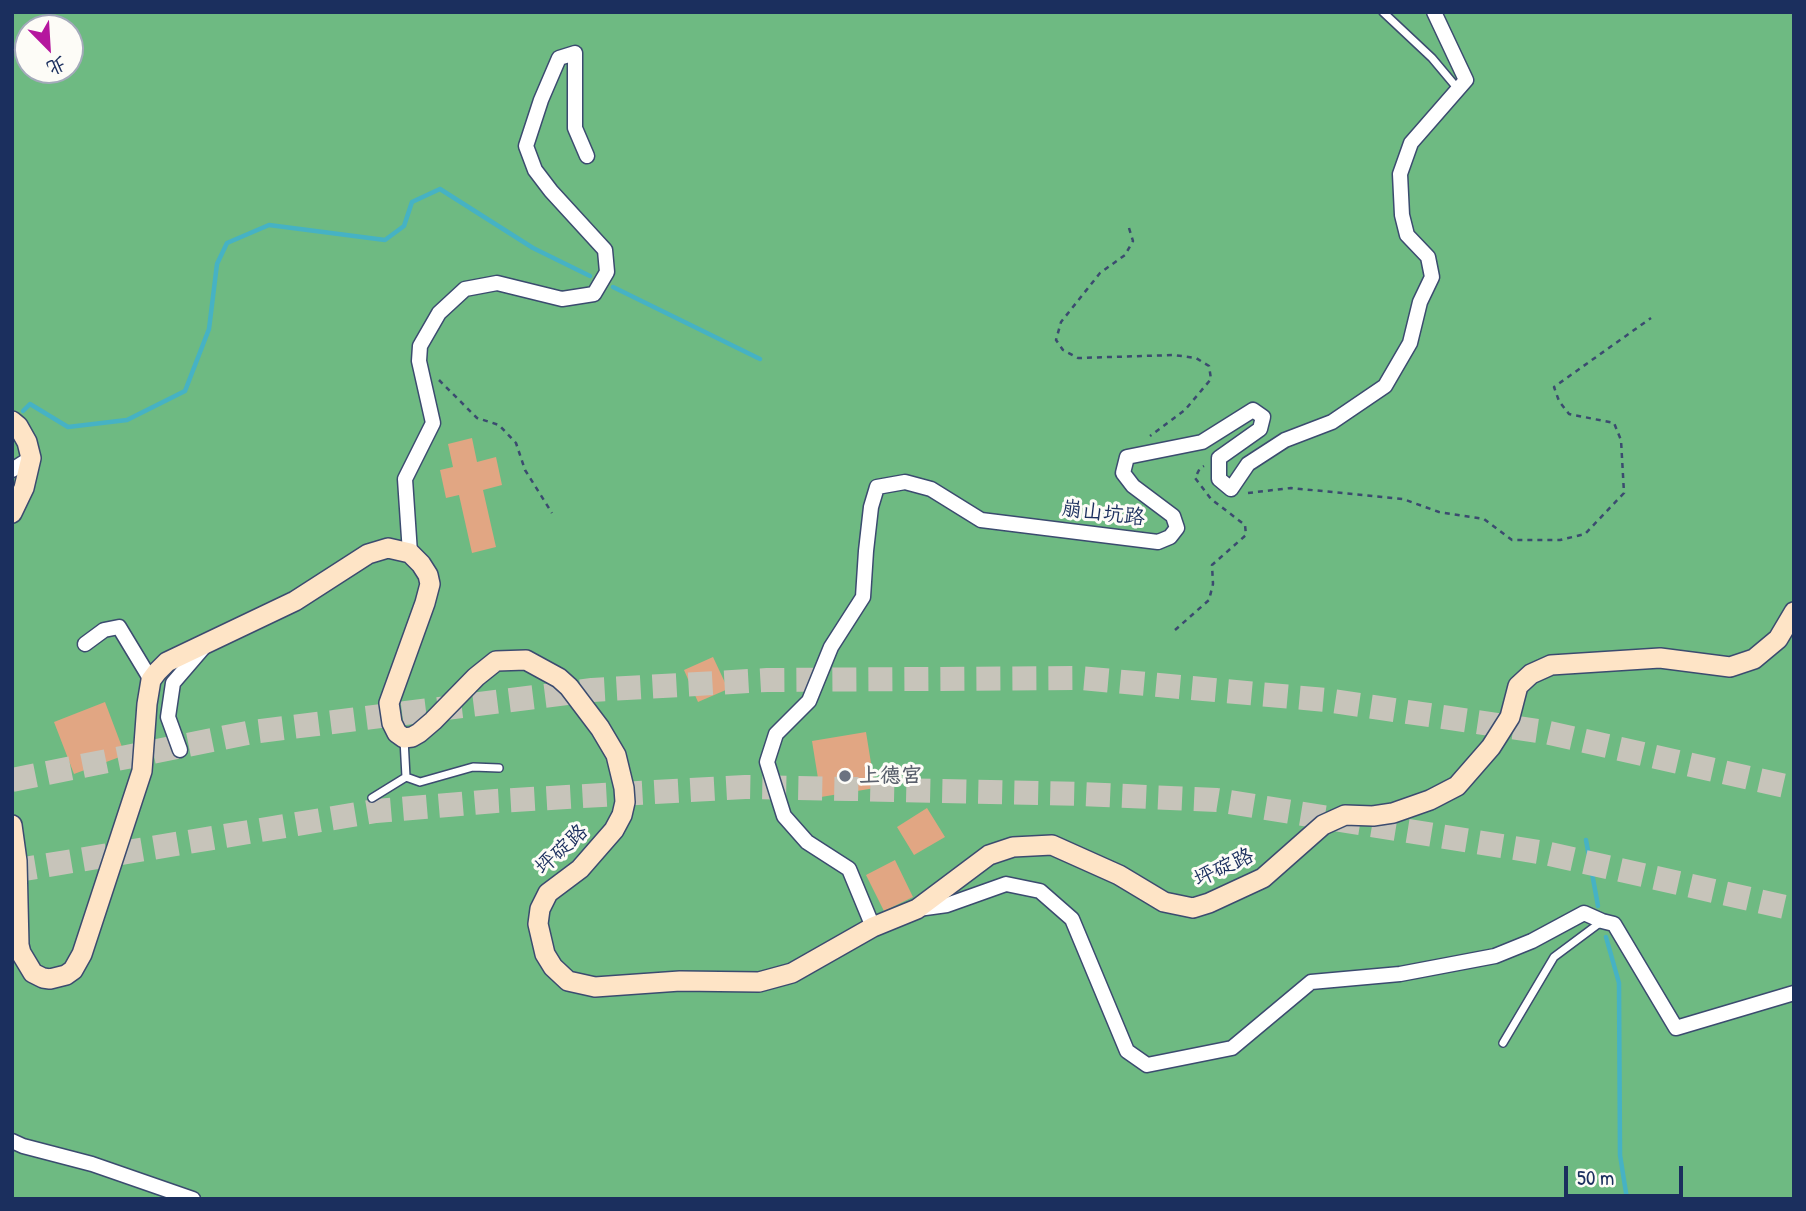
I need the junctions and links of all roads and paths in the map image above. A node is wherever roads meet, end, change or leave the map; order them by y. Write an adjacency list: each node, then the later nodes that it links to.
1 (1382, 12): 3 (lane)
2 (1434, 12): 3 (street)
3 (1458, 89): 13 (street)
4 (587, 156): 7 (street)
5 (1129, 228): 9 (path)
6 (1651, 318): 13 (path)
7 (419, 361): 15 (path); 16 (street)
8 (12, 421): 11 (main road)
9 (1127, 457): 10 (street); 30 (street, 崩山坑路)
10 (1219, 457): 13 (street); 18 (path)
11 (31, 458): 12 (street); 14 (main road)
12 (12, 470)
13 (1231, 489)
14 (12, 513)
15 (552, 513)
16 (410, 553): 19 (main road); 22 (main road)
17 (1794, 612): 28 (main road, 坪碇路)
18 (1175, 630)
19 (207, 643): 21 (main road); 23 (street)
20 (85, 644): 21 (street)
21 (150, 680): 27 (main road)
22 (404, 738): 25 (lane); 30 (main road, 坪碇路)
23 (180, 750)
24 (499, 768): 25 (lane)
25 (406, 777): 26 (lane)
26 (372, 798)
27 (12, 825)
28 (917, 909): 29 (street); 30 (main road, 坪碇路)
29 (1602, 921): 31 (street); 32 (lane)
30 (873, 927)
31 (1794, 993)
32 (1503, 1043)
33 (12, 1141): 34 (street)
34 (193, 1199)

